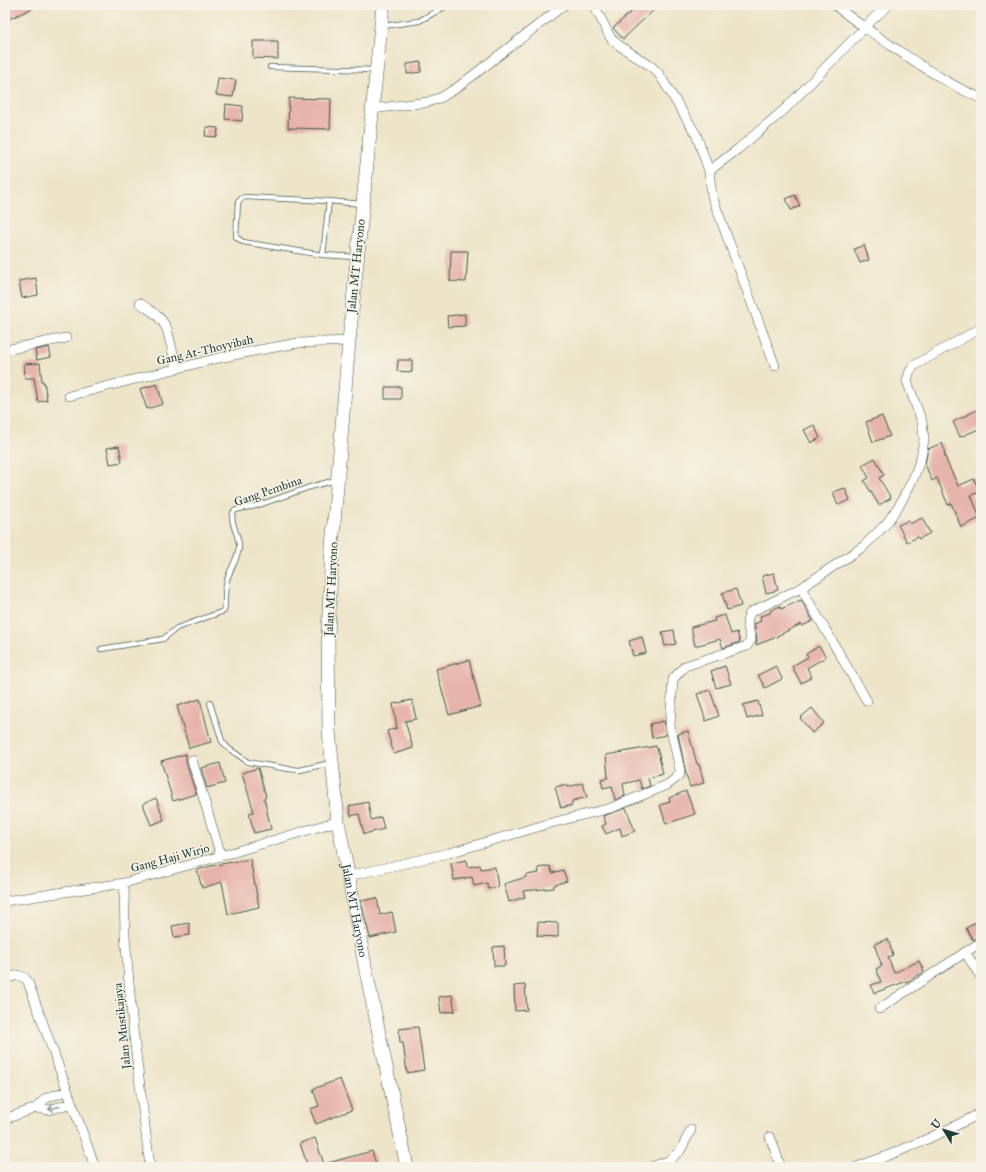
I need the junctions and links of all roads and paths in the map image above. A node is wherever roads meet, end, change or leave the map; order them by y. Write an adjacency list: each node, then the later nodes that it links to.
1 (383, 5): 7 (main road, Jalan MT Haryono)
2 (448, 5): 7 (lane)
3 (564, 5): 12 (street)
4 (594, 5): 13 (street)
5 (836, 5): 8 (street)
6 (889, 5): 8 (street)
7 (381, 26): 10 (main road, Jalan MT Haryono)
8 (865, 28): 11 (street); 13 (street)
9 (270, 67): 10 (lane)
10 (376, 70): 12 (main road, Jalan MT Haryono)
11 (981, 98)
12 (372, 108): 15 (main road, Jalan MT Haryono)
13 (709, 171): 23 (street)
14 (329, 201): 15 (lane); 16 (lane); 16 (lane)
15 (362, 204): 17 (main road, Jalan MT Haryono)
16 (323, 255): 17 (lane)
17 (356, 257): 21 (main road, Jalan MT Haryono)
18 (140, 304): 24 (street)
19 (981, 328): 27 (street)
20 (66, 338): 22 (street)
21 (348, 341): 24 (street, Gang At-Thoyyibah); 26 (main road, Jalan MT Haryono)
22 (5, 350)
23 (775, 366)
24 (177, 368): 25 (street, Gang At-Thoyyibah)
25 (69, 396)
26 (338, 480): 28 (lane, Gang Pembina); 32 (main road, Jalan MT Haryono)
27 (801, 588): 29 (street); 35 (street)
28 (101, 649)
29 (867, 701)
30 (210, 703): 32 (lane)
31 (192, 760): 34 (street)
32 (332, 762): 33 (main road, Jalan MT Haryono)
33 (338, 821): 34 (street, Gang Haji Wirjo); 35 (main road, Jalan MT Haryono)
34 (221, 856): 36 (street, Gang Haji Wirjo)
35 (348, 876): 52 (main road, Jalan MT Haryono)
36 (124, 883): 37 (street, Gang Haji Wirjo); 51 (street, Jalan Mustikajaya)
37 (5, 901)
38 (981, 942): 39 (street)
39 (965, 952): 40 (street); 42 (street)
40 (981, 978)
41 (5, 979): 43 (street)
42 (879, 1009)
43 (67, 1091): 44 (street); 45 (street)
44 (72, 1103): 45 (street, one-way to 45); 50 (street)
45 (36, 1108): 47 (street)
46 (981, 1113): 55 (street)
47 (5, 1119)
48 (691, 1130): 53 (street)
49 (770, 1136): 54 (street)
50 (95, 1167)
51 (150, 1167)
52 (408, 1167)
53 (652, 1167)
54 (781, 1167)
55 (857, 1167)

